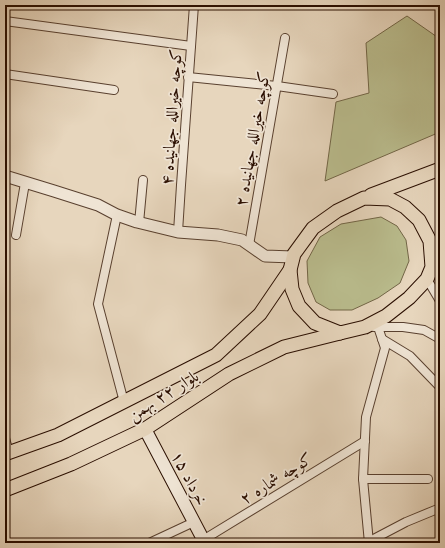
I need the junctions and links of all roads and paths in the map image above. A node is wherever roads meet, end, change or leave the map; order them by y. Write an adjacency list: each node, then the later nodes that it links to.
1 (194, 5): 4 (street, کوچه خیرالله جهانیده ۴)
2 (5, 21): 4 (street)
3 (285, 38): 7 (street, کوچه خیرالله جهانیده ۲)
4 (191, 46): 6 (street, کوچه خیرالله جهانیده ۴)
5 (5, 74): 8 (street)
6 (188, 77): 7 (street); 17 (street, کوچه خیرالله جهانیده ۴)
7 (277, 86): 9 (street); 19 (street, کوچه خیرالله جهانیده ۲)
8 (114, 90)
9 (333, 94)
10 (440, 169): 14 (main road)
11 (5, 176): 13 (street)
12 (143, 180): 16 (street)
13 (25, 183): 15 (street); 18 (street)
14 (364, 198): 21 (main road); 22 (main road)
15 (117, 215): 16 (street); 32 (street)
16 (139, 222): 17 (street)
17 (178, 232): 19 (street)
18 (16, 235)
19 (249, 245): 21 (street)
20 (440, 256): 22 (main road)
21 (294, 257): 23 (main road)
22 (432, 267): 24 (main road)
23 (290, 270): 28 (main road); 32 (main road, بلوار ۲۲ بهمن)
24 (427, 279): 25 (street); 26 (main road)
25 (440, 301)
26 (365, 327): 27 (street); 28 (main road)
27 (378, 327): 29 (street); 30 (street)
28 (340, 333): 33 (main road, بلوار ۲۲ بهمن)
29 (382, 339): 31 (street); 35 (street)
30 (440, 339)
31 (440, 387)
32 (124, 402): 36 (main road, بلوار ۲۲ بهمن)
33 (145, 429): 39 (main road, بلوار ۲۲ بهمن); 41 (main road, ۱۵ خرداد)
34 (5, 438): 36 (street)
35 (365, 441): 37 (street); 42 (street, کوچه شماره ۲)
36 (7, 454)
37 (363, 479): 38 (street); 44 (street)
38 (428, 479)
39 (5, 490)
40 (440, 508): 44 (street)
41 (194, 522): 42 (main road, ۱۵ خرداد); 43 (street)
42 (204, 542)
43 (149, 543)
44 (368, 543)

